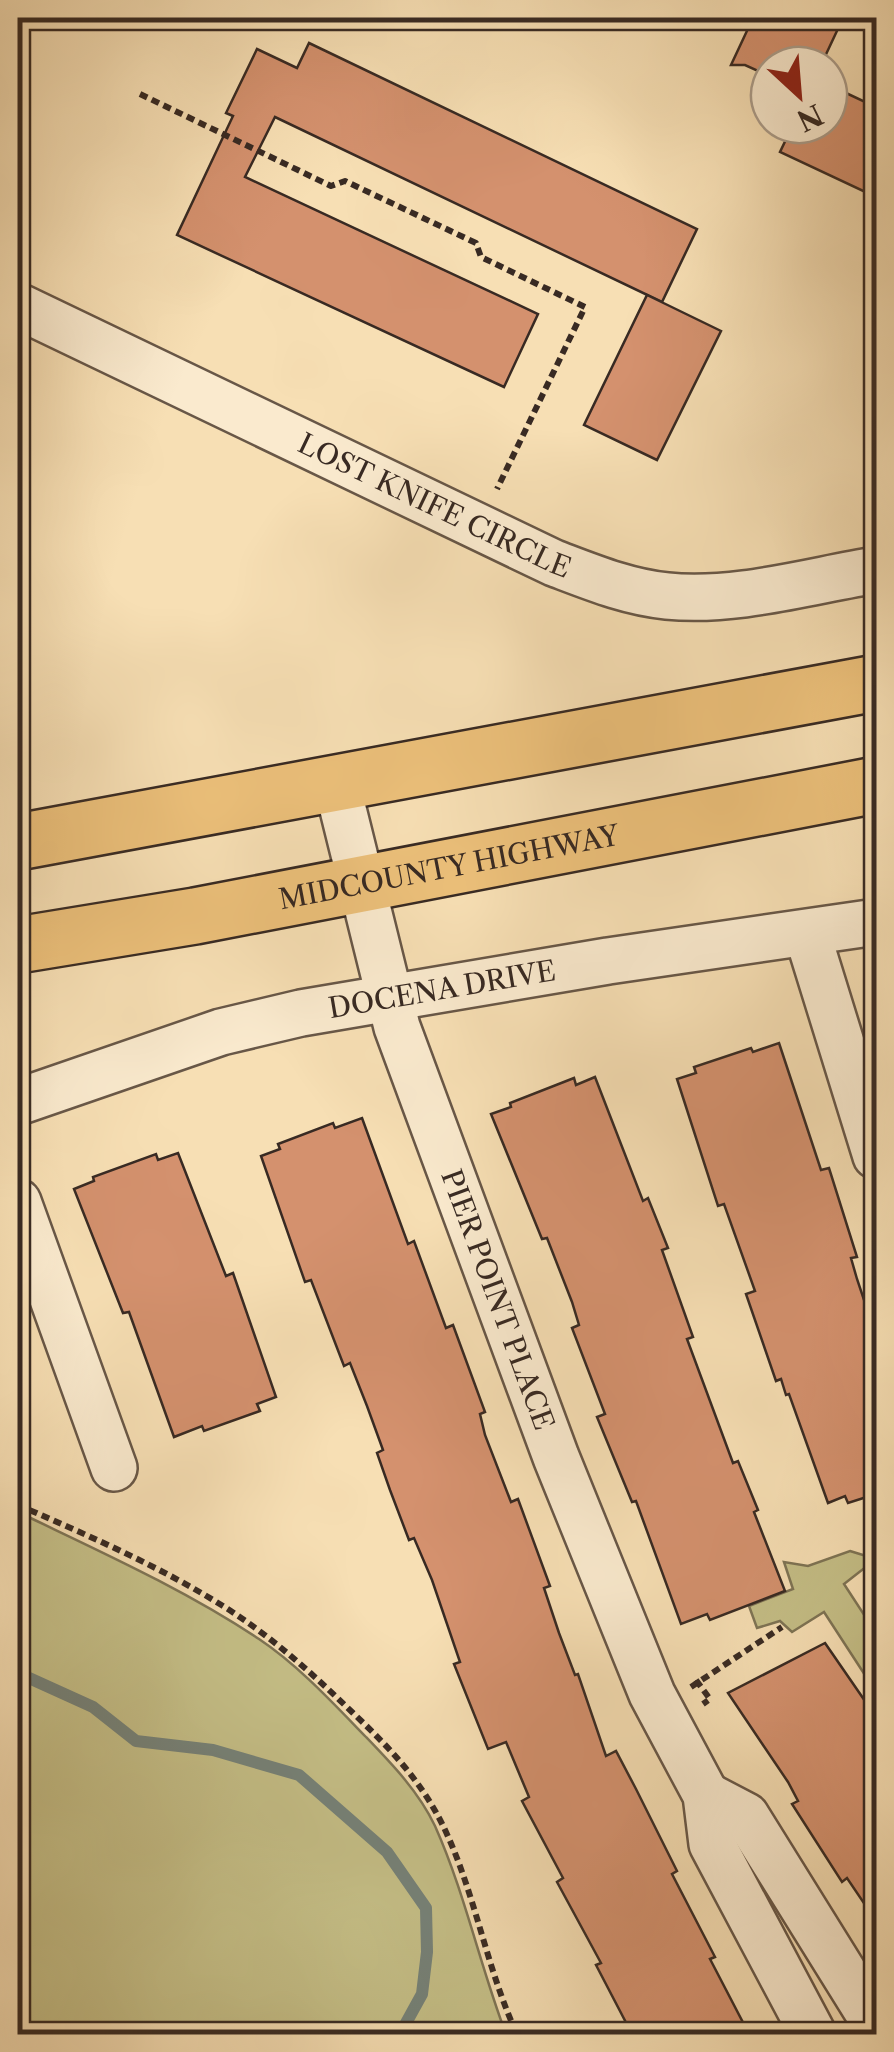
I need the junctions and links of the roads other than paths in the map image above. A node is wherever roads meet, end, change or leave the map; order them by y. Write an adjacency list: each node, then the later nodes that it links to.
1 (18, 306): 2 (street, LOST KNIFE CIRCLE)
2 (876, 570)
3 (876, 683): 4 (main road)
4 (337, 785): 6 (main road); 7 (street, PIER POINT PLACE)
5 (876, 785): 7 (main road, MIDCOUNTY HIGHWAY)
6 (18, 842)
7 (359, 884): 10 (main road, MIDCOUNTY HIGHWAY); 11 (street, PIER POINT PLACE)
8 (876, 922): 9 (street, DOCENA DRIVE)
9 (808, 933): 11 (street, DOCENA DRIVE); 13 (street)
10 (18, 946)
11 (388, 997): 12 (street, DOCENA DRIVE); 16 (street, PIER POINT PLACE)
12 (18, 1102)
13 (876, 1156)
14 (18, 1202): 15 (street)
15 (114, 1468)
16 (706, 1795): 17 (street); 18 (street, PIER POINT PLACE)
17 (876, 2025)
18 (813, 2034)

